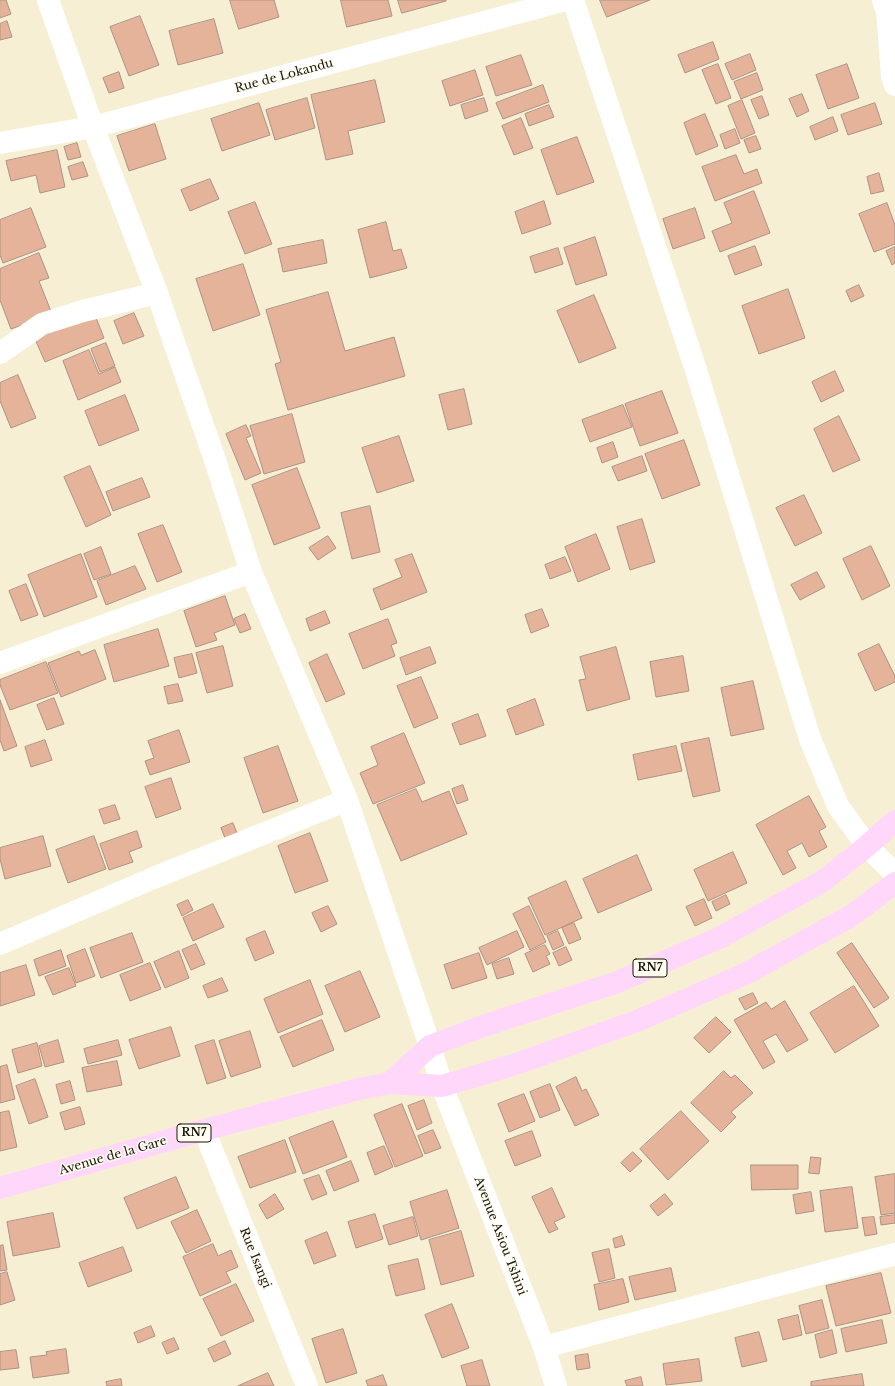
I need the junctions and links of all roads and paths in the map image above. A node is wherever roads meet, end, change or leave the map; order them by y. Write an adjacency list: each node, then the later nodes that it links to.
1 (48, 0): 6 (street, Avenue Asiou Tshini)
2 (566, 0): 6 (street, Rue de Lokandu)
3 (573, 0): 14 (street)
4 (884, 0): 5 (street)
5 (895, 86)
6 (92, 127): 7 (street, Rue de Lokandu); 8 (street, Avenue Asiou Tshini)
7 (0, 142)
8 (156, 293): 9 (street); 10 (street, Avenue Asiou Tshini)
9 (0, 353)
10 (251, 572): 11 (street); 12 (street, Avenue Asiou Tshini)
11 (0, 662)
12 (347, 800): 17 (street); 18 (street, Avenue Asiou Tshini)
13 (895, 821): 14 (main road, RN7)
14 (867, 846): 15 (street); 18 (main road, RN7)
15 (895, 874)
16 (895, 883): 20 (main road, RN7)
17 (0, 944)
18 (430, 1046): 19 (main road, RN7); 20 (street, Avenue Asiou Tshini)
19 (390, 1083): 20 (main road, RN7); 21 (main road, Avenue de la Gare / RN7)
20 (442, 1086): 24 (street, Avenue Asiou Tshini)
21 (204, 1130): 22 (main road, Avenue de la Gare / RN7); 25 (street, Rue Isangi)
22 (0, 1188)
23 (895, 1254): 24 (street)
24 (544, 1347): 26 (street, Avenue Asiou Tshini)
25 (307, 1386)
26 (556, 1386)

